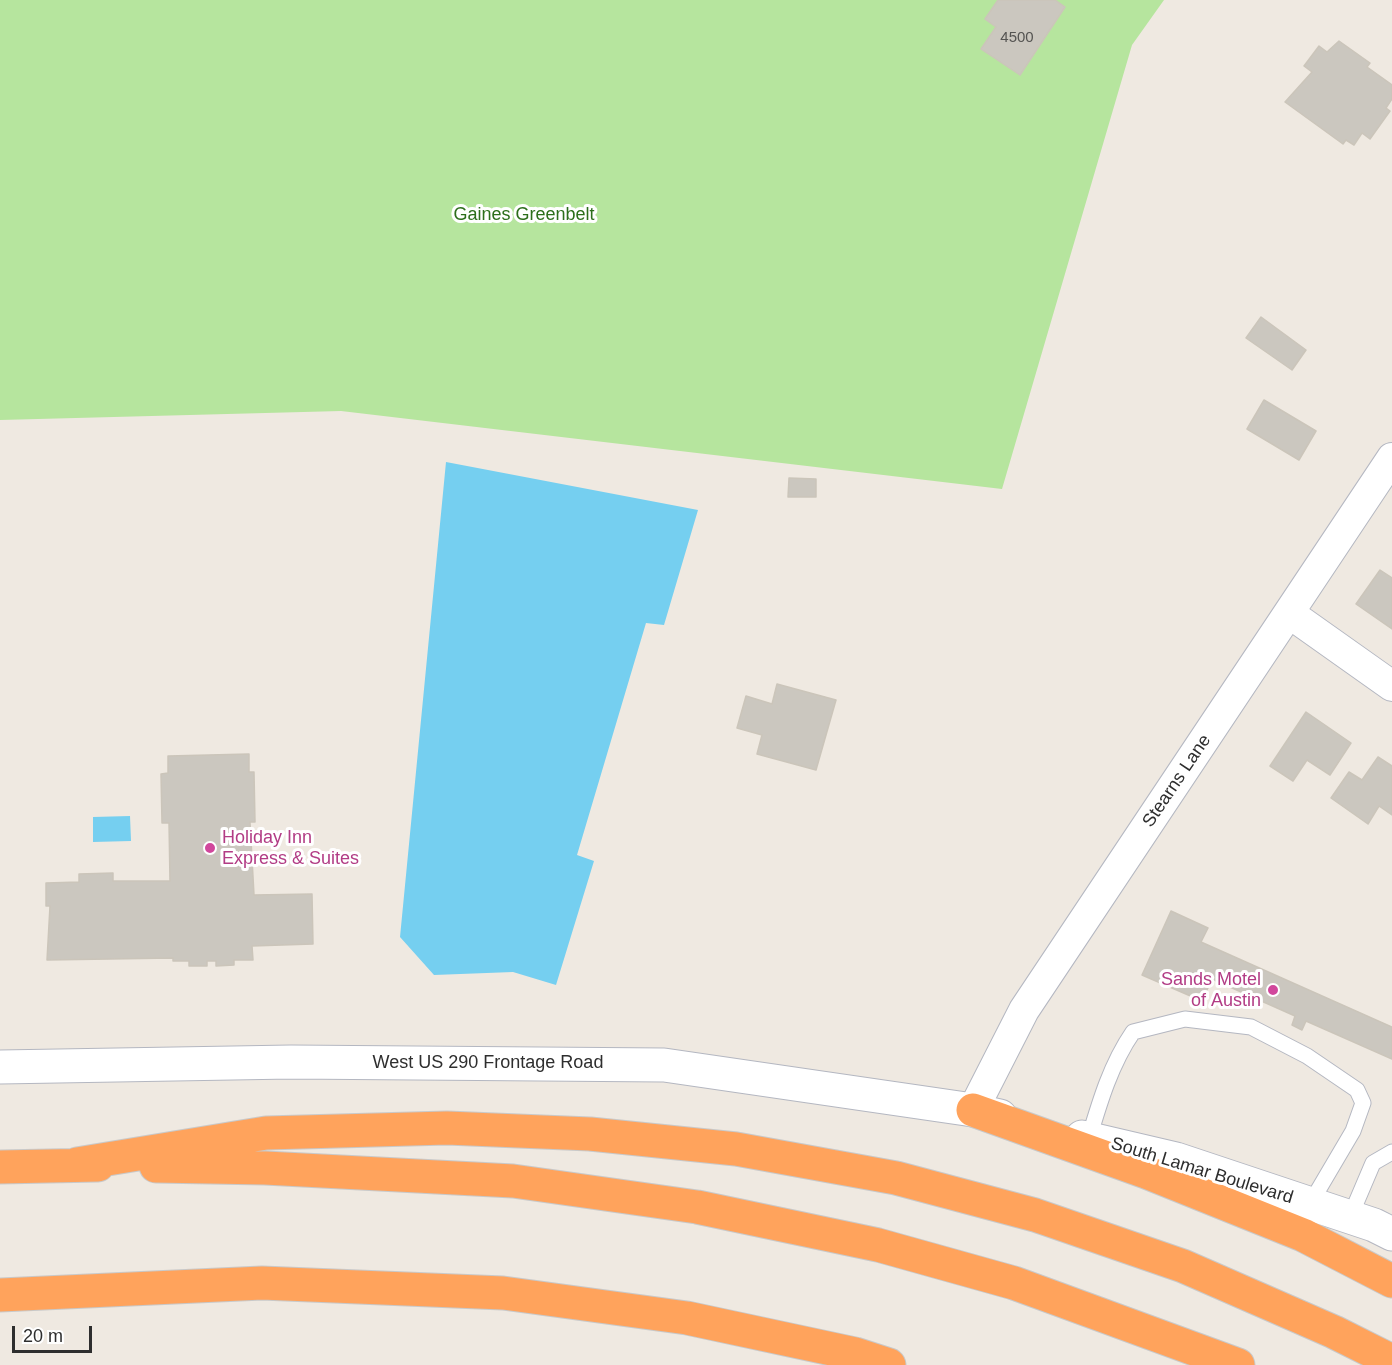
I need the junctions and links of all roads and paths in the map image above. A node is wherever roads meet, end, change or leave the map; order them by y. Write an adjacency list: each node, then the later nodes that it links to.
1 (1392, 458): 2 (street, Stearns Lane)
2 (1289, 613): 3 (street); 5 (street, Stearns Lane)
3 (1392, 686)
4 (0, 1067): 5 (main road, West US 290 Frontage Road)
5 (974, 1110): 6 (main road, South Lamar Boulevard); 13 (highway)
6 (1089, 1138): 10 (main road, South Lamar Boulevard); 10 (lane)
7 (1392, 1152): 11 (lane)
8 (77, 1164): 9 (highway); 15 (highway); 17 (highway)
9 (0, 1167)
10 (1310, 1204): 11 (main road, South Lamar Boulevard)
11 (1350, 1217): 12 (main road, South Lamar Boulevard)
12 (1392, 1234)
13 (1392, 1281)
14 (0, 1295): 16 (highway)
15 (1392, 1361)
16 (889, 1365)
17 (1238, 1365)

